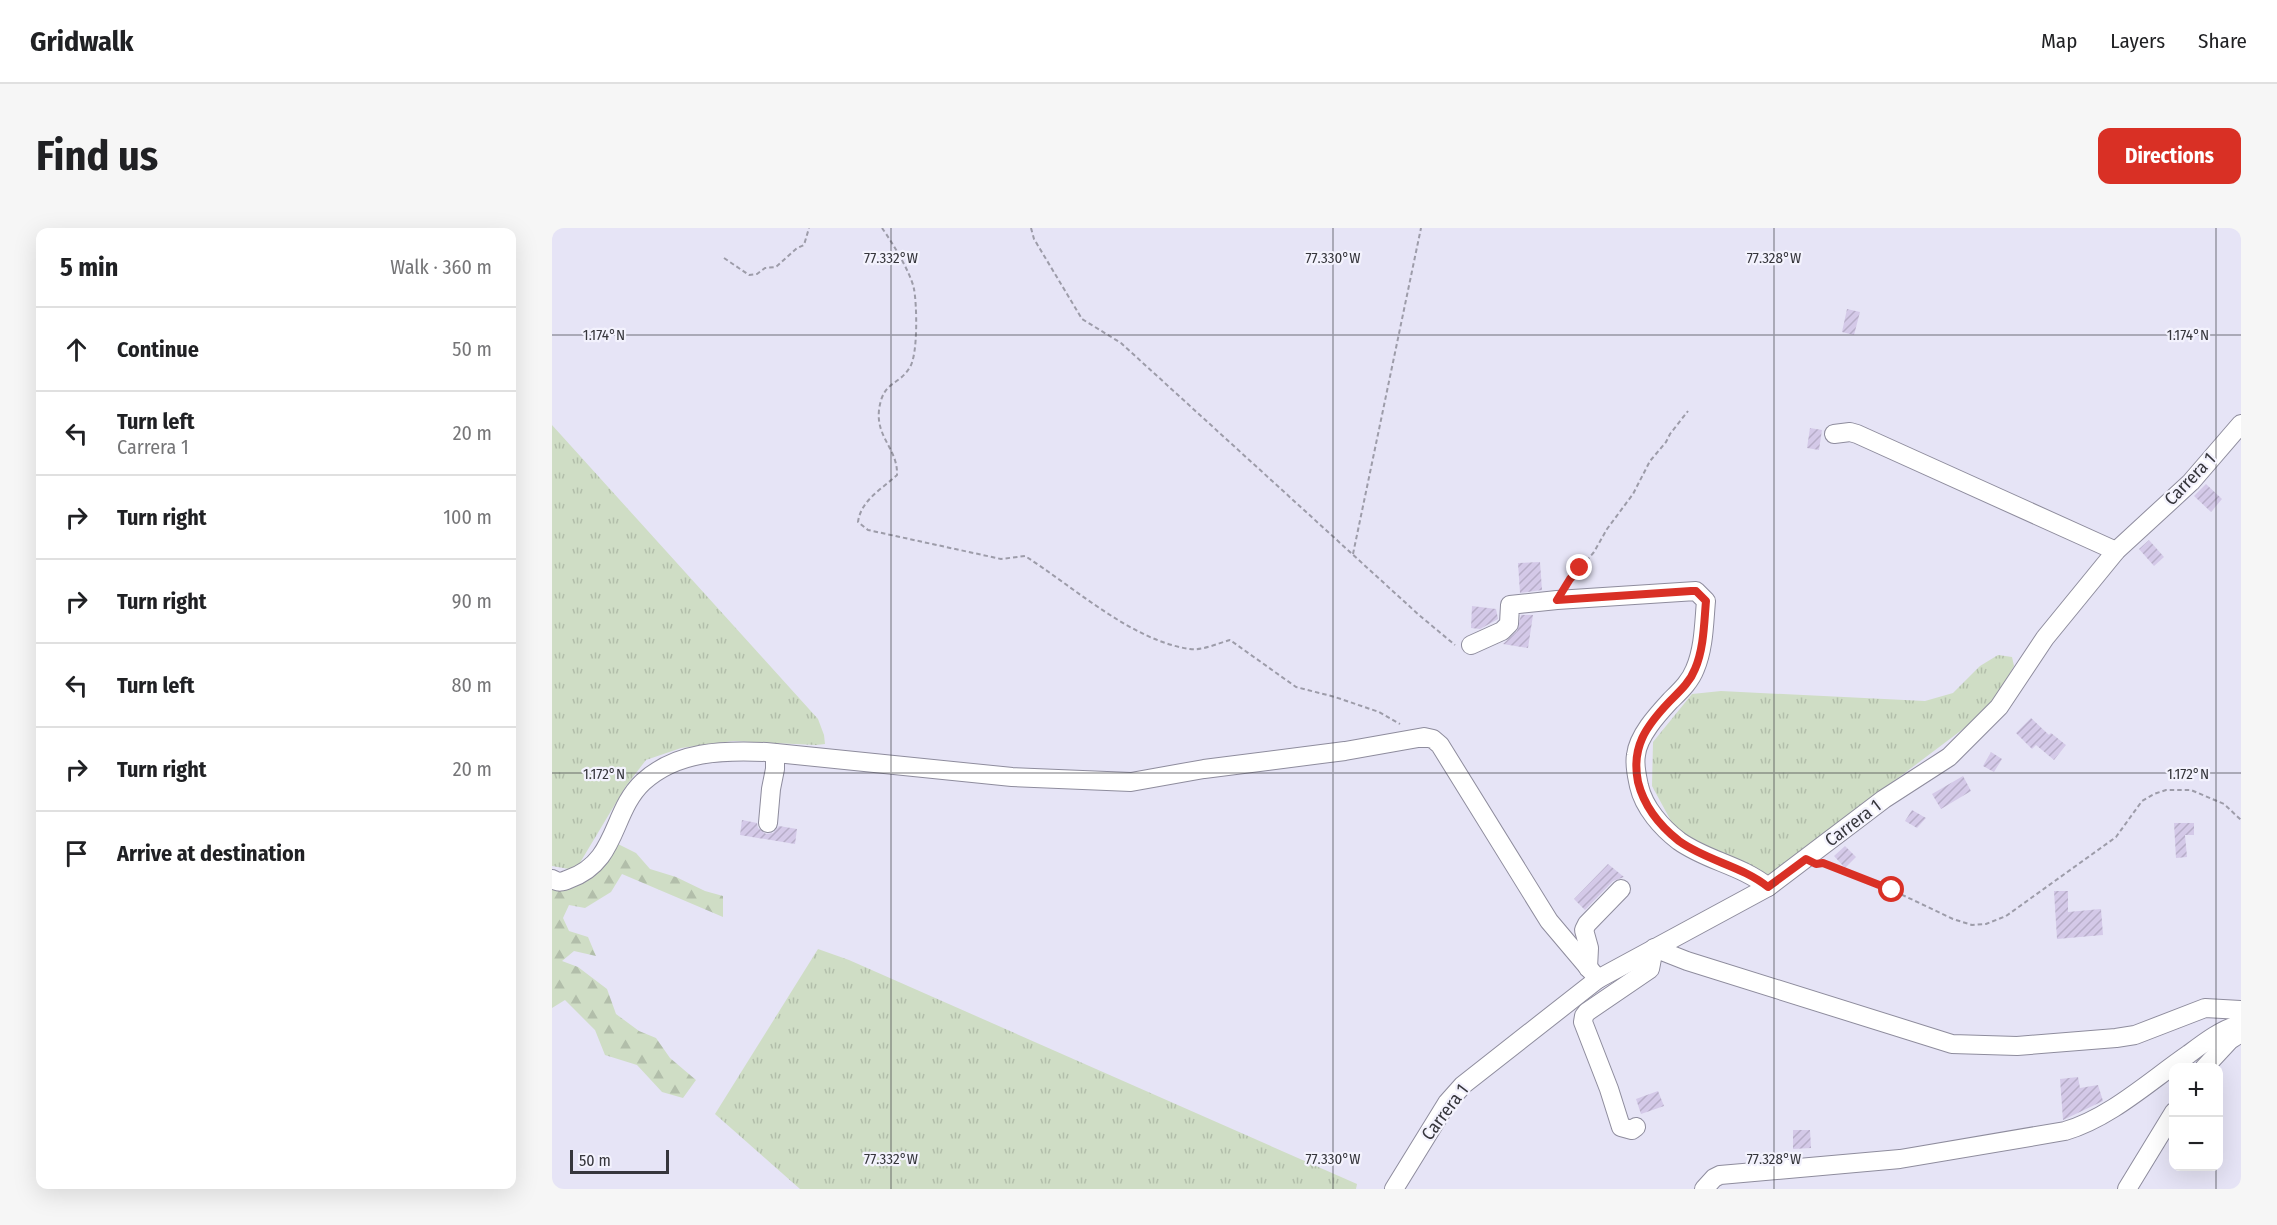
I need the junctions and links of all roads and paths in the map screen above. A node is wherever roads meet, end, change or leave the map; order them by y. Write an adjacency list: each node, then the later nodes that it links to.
1 (809, 228): 5 (path)
2 (882, 228): 13 (path)
3 (1031, 228): 10 (path)
4 (1421, 228): 10 (path)
5 (724, 258)
6 (1688, 411): 11 (path)
7 (2241, 424): 9 (street, Carrera 1)
8 (1833, 434): 9 (street)
9 (2116, 551): 17 (street, Carrera 1)
10 (1353, 554): 12 (path)
11 (1557, 600): 12 (street); 19 (street)
12 (1471, 645)
13 (1424, 737): 14 (street); 22 (street)
14 (775, 753): 16 (street); 18 (street)
15 (2241, 820): 17 (path)
16 (768, 823)
17 (1806, 859): 19 (street, Carrera 1)
18 (552, 879)
19 (1768, 887): 21 (street, Carrera 1)
20 (1621, 889): 22 (street)
21 (1654, 948): 22 (street, Carrera 1); 23 (street); 28 (street)
22 (1593, 974): 29 (street, Carrera 1)
23 (2241, 1010)
24 (2241, 1024): 30 (street)
25 (2241, 1033): 26 (street)
26 (2209, 1063)
27 (2171, 1117): 31 (street)
28 (1636, 1127)
29 (1394, 1189)
30 (1704, 1189)
31 (2127, 1189)

